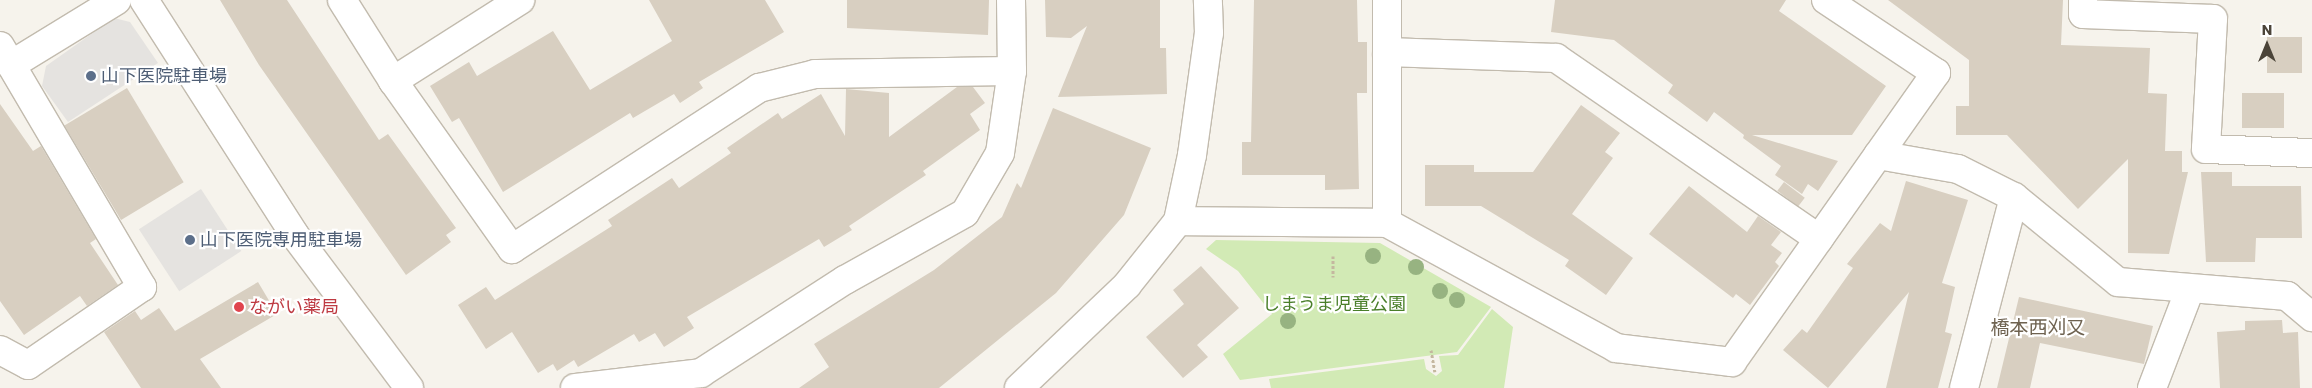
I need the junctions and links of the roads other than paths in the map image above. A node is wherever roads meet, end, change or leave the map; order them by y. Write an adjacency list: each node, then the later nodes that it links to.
1 (117, 0): 11 (street)
2 (144, 0): 24 (street)
3 (342, 0): 13 (street)
4 (520, 0): 13 (street)
5 (1012, 0): 12 (street)
6 (1208, 0): 17 (street)
7 (1387, 0): 10 (street)
8 (1826, 0): 15 (street)
9 (2083, 0): 14 (street)
10 (1387, 52): 18 (street); 19 (street)
11 (6, 56): 22 (street)
12 (1012, 71): 13 (street); 23 (street)
13 (392, 82)
14 (2312, 153)
15 (1878, 155): 16 (street); 19 (street)
16 (2014, 197): 20 (street); 27 (street)
17 (1178, 221): 18 (street); 26 (street)
18 (1387, 223): 19 (street)
19 (1819, 239)
20 (2190, 289): 21 (street); 28 (street)
21 (2312, 317)
22 (0, 350)
23 (703, 380): 25 (street)
24 (409, 388)
25 (575, 388)
26 (1019, 388)
27 (1964, 388)
28 (2152, 388)

